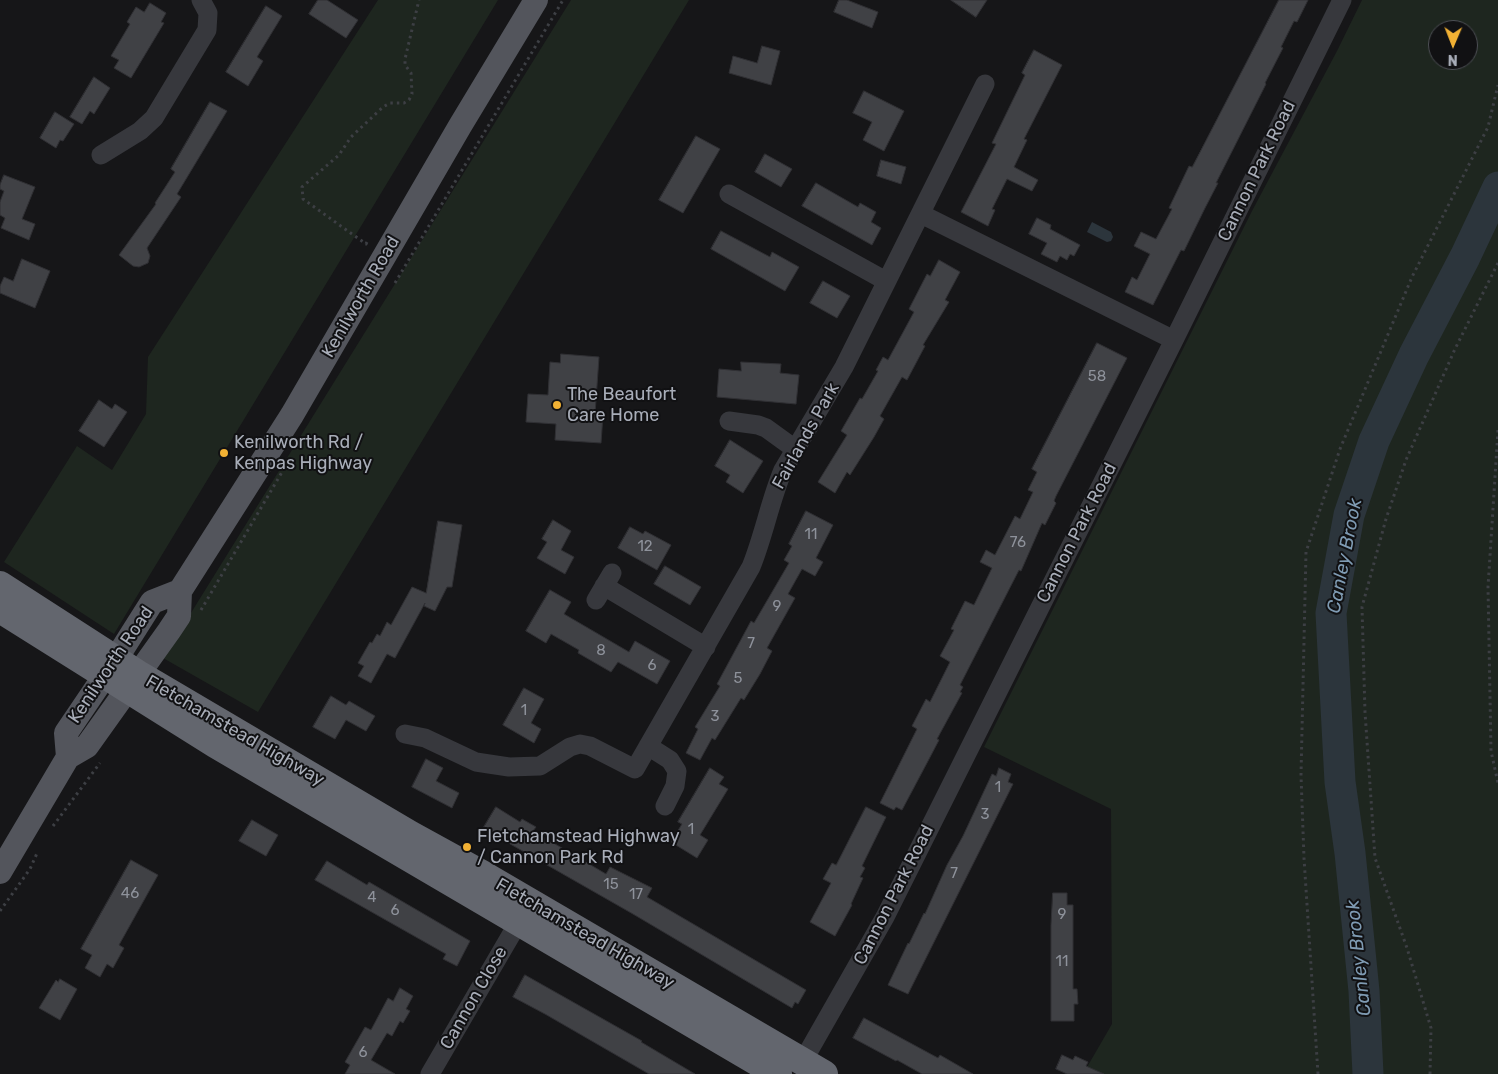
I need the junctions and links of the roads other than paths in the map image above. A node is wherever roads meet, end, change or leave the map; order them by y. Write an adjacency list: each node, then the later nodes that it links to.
1 (201, 0): 5 (street)
2 (536, 0): 16 (main road, Kenilworth Road)
3 (1342, 0): 9 (street, Cannon Park Road)
4 (984, 84): 7 (street, Fairlands Park)
5 (101, 155)
6 (729, 194): 8 (street)
7 (921, 214): 8 (street, Fairlands Park); 9 (street)
8 (886, 281): 11 (street, Fairlands Park)
9 (1174, 340): 22 (street, Cannon Park Road)
10 (729, 421): 11 (street)
11 (795, 449): 15 (street, Fairlands Park)
12 (0, 585): 16 (highway)
13 (604, 586): 15 (street)
14 (0, 609): 16 (highway)
15 (706, 646): 18 (street, Fairlands Park)
16 (121, 675): 20 (main road, Kenilworth Road); 21 (highway, Fletchamstead Highway); 22 (highway, Fletchamstead Highway)
17 (405, 734): 18 (street, Fairlands Park)
18 (648, 746): 19 (street)
19 (665, 806)
20 (0, 872)
21 (518, 923): 23 (street, Cannon Close); 24 (highway, Fletchamstead Highway)
22 (813, 1068)
23 (430, 1074)
24 (778, 1074)

